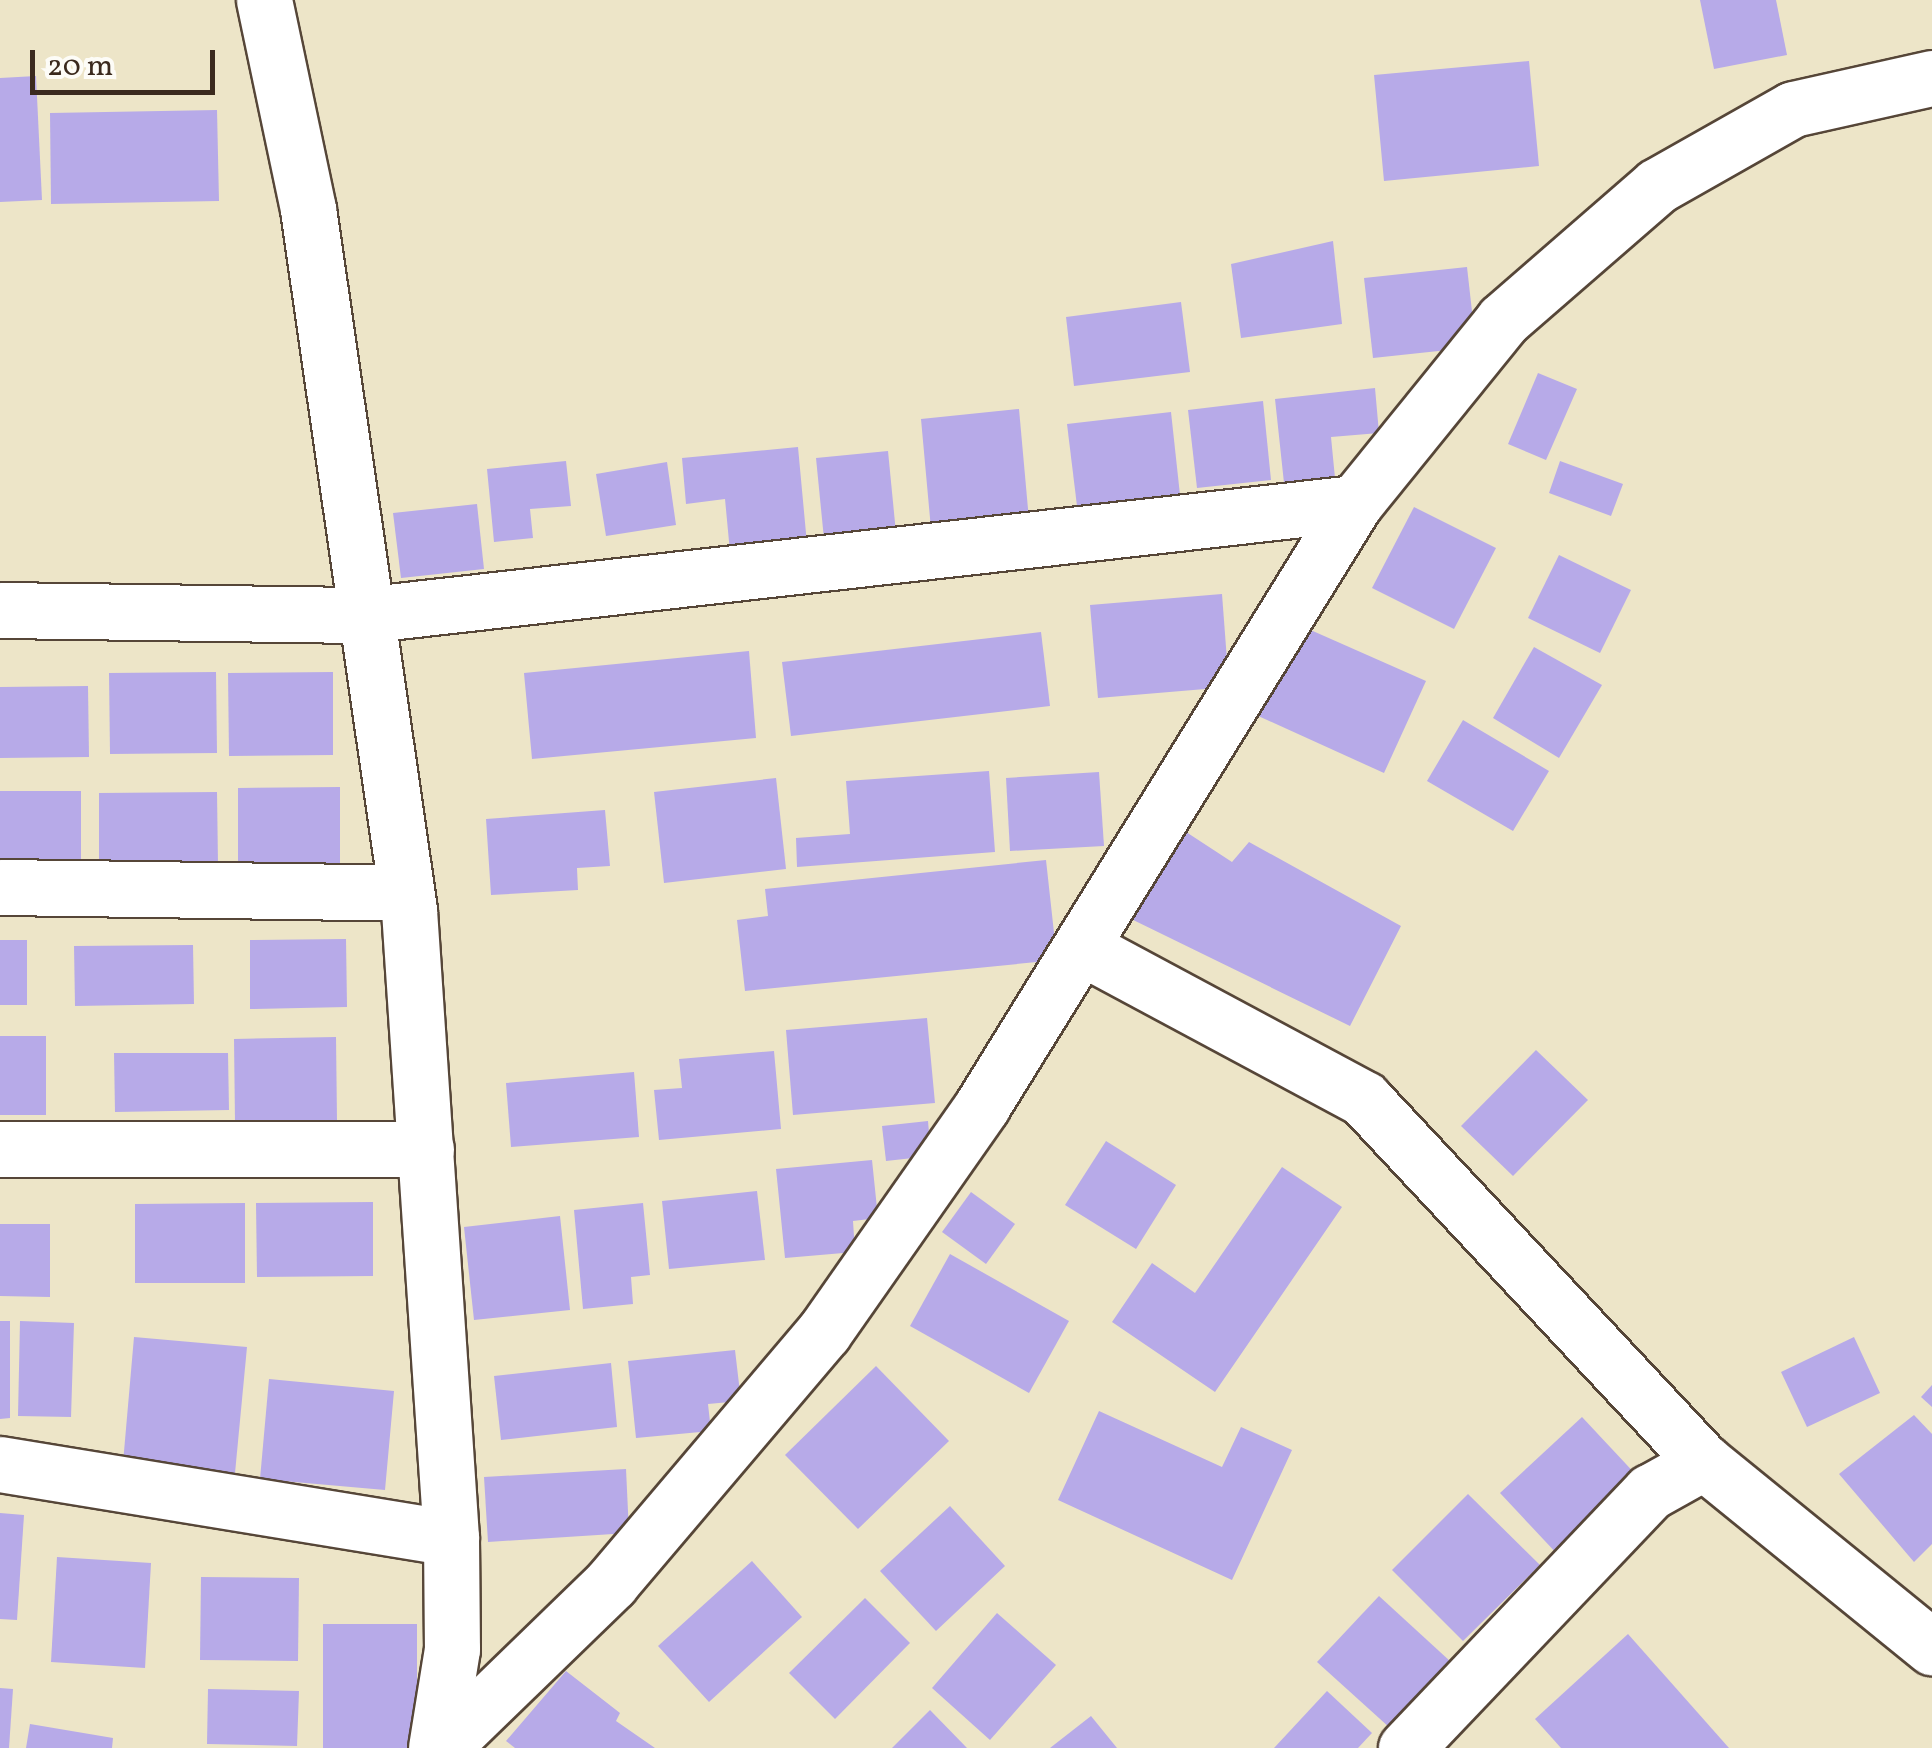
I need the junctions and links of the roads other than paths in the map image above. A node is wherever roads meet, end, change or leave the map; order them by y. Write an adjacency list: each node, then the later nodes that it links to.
1 (264, 0): 5 (street)
2 (1932, 78): 3 (street)
3 (1355, 503): 5 (street); 8 (street)
4 (0, 610): 5 (street)
5 (362, 615): 7 (street)
6 (0, 887): 7 (street)
7 (406, 894): 10 (street)
8 (1080, 947): 11 (street); 15 (street)
9 (0, 1149): 10 (street)
10 (426, 1149): 13 (street)
11 (1704, 1462): 14 (street); 16 (street)
12 (0, 1464): 13 (street)
13 (450, 1538): 15 (street)
14 (1932, 1647)
15 (439, 1748)
16 (1406, 1748)

